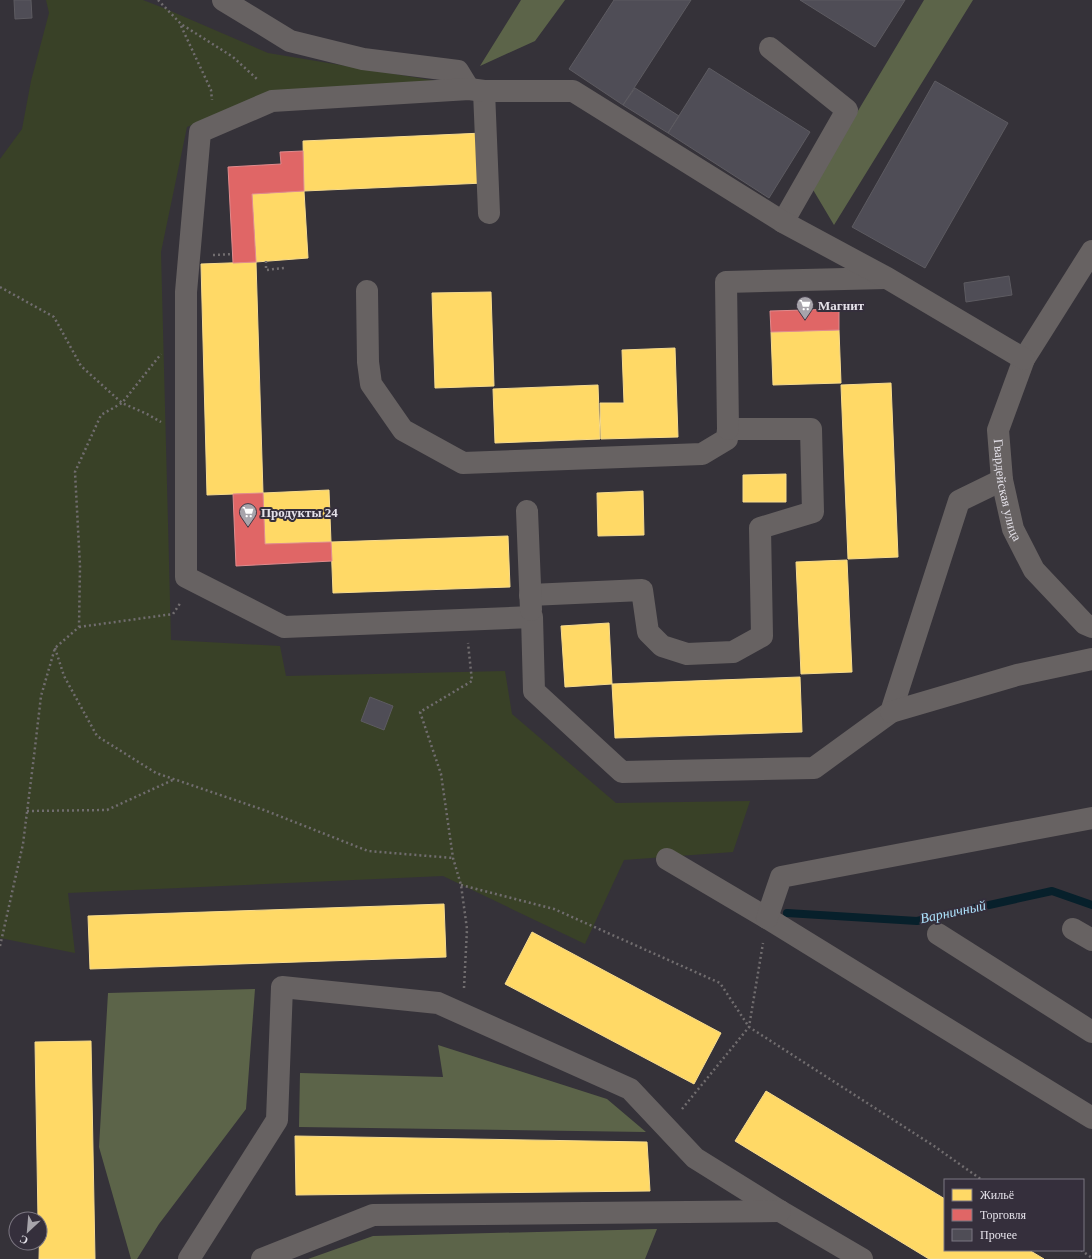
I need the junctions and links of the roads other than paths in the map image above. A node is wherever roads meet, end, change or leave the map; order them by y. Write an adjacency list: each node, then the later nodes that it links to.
1 (223, 0): 3 (street)
2 (770, 48): 5 (street)
3 (476, 90): 4 (street); 5 (street); 14 (street)
4 (489, 213)
5 (783, 222): 7 (street)
6 (1092, 251): 9 (street, Гвардейская улица)
7 (887, 278): 9 (street); 10 (street)
8 (367, 290): 10 (street)
9 (1024, 359): 11 (street, Гвардейская улица)
10 (728, 429): 13 (street)
11 (1002, 480): 15 (street, Гвардейская улица); 17 (street)
12 (526, 511): 13 (street)
13 (530, 595): 14 (street)
14 (532, 617): 17 (street)
15 (1092, 627)
16 (1092, 659): 17 (street)
17 (891, 712)
18 (1092, 818): 20 (street)
19 (667, 859): 20 (street)
20 (767, 918): 25 (street)
21 (1073, 929): 23 (street)
22 (938, 934): 24 (street)
23 (1092, 940)
24 (1092, 1032)
25 (1092, 1118)
26 (780, 1211): 27 (street); 28 (street); 29 (street)
27 (189, 1259)
28 (262, 1259)
29 (862, 1259)

